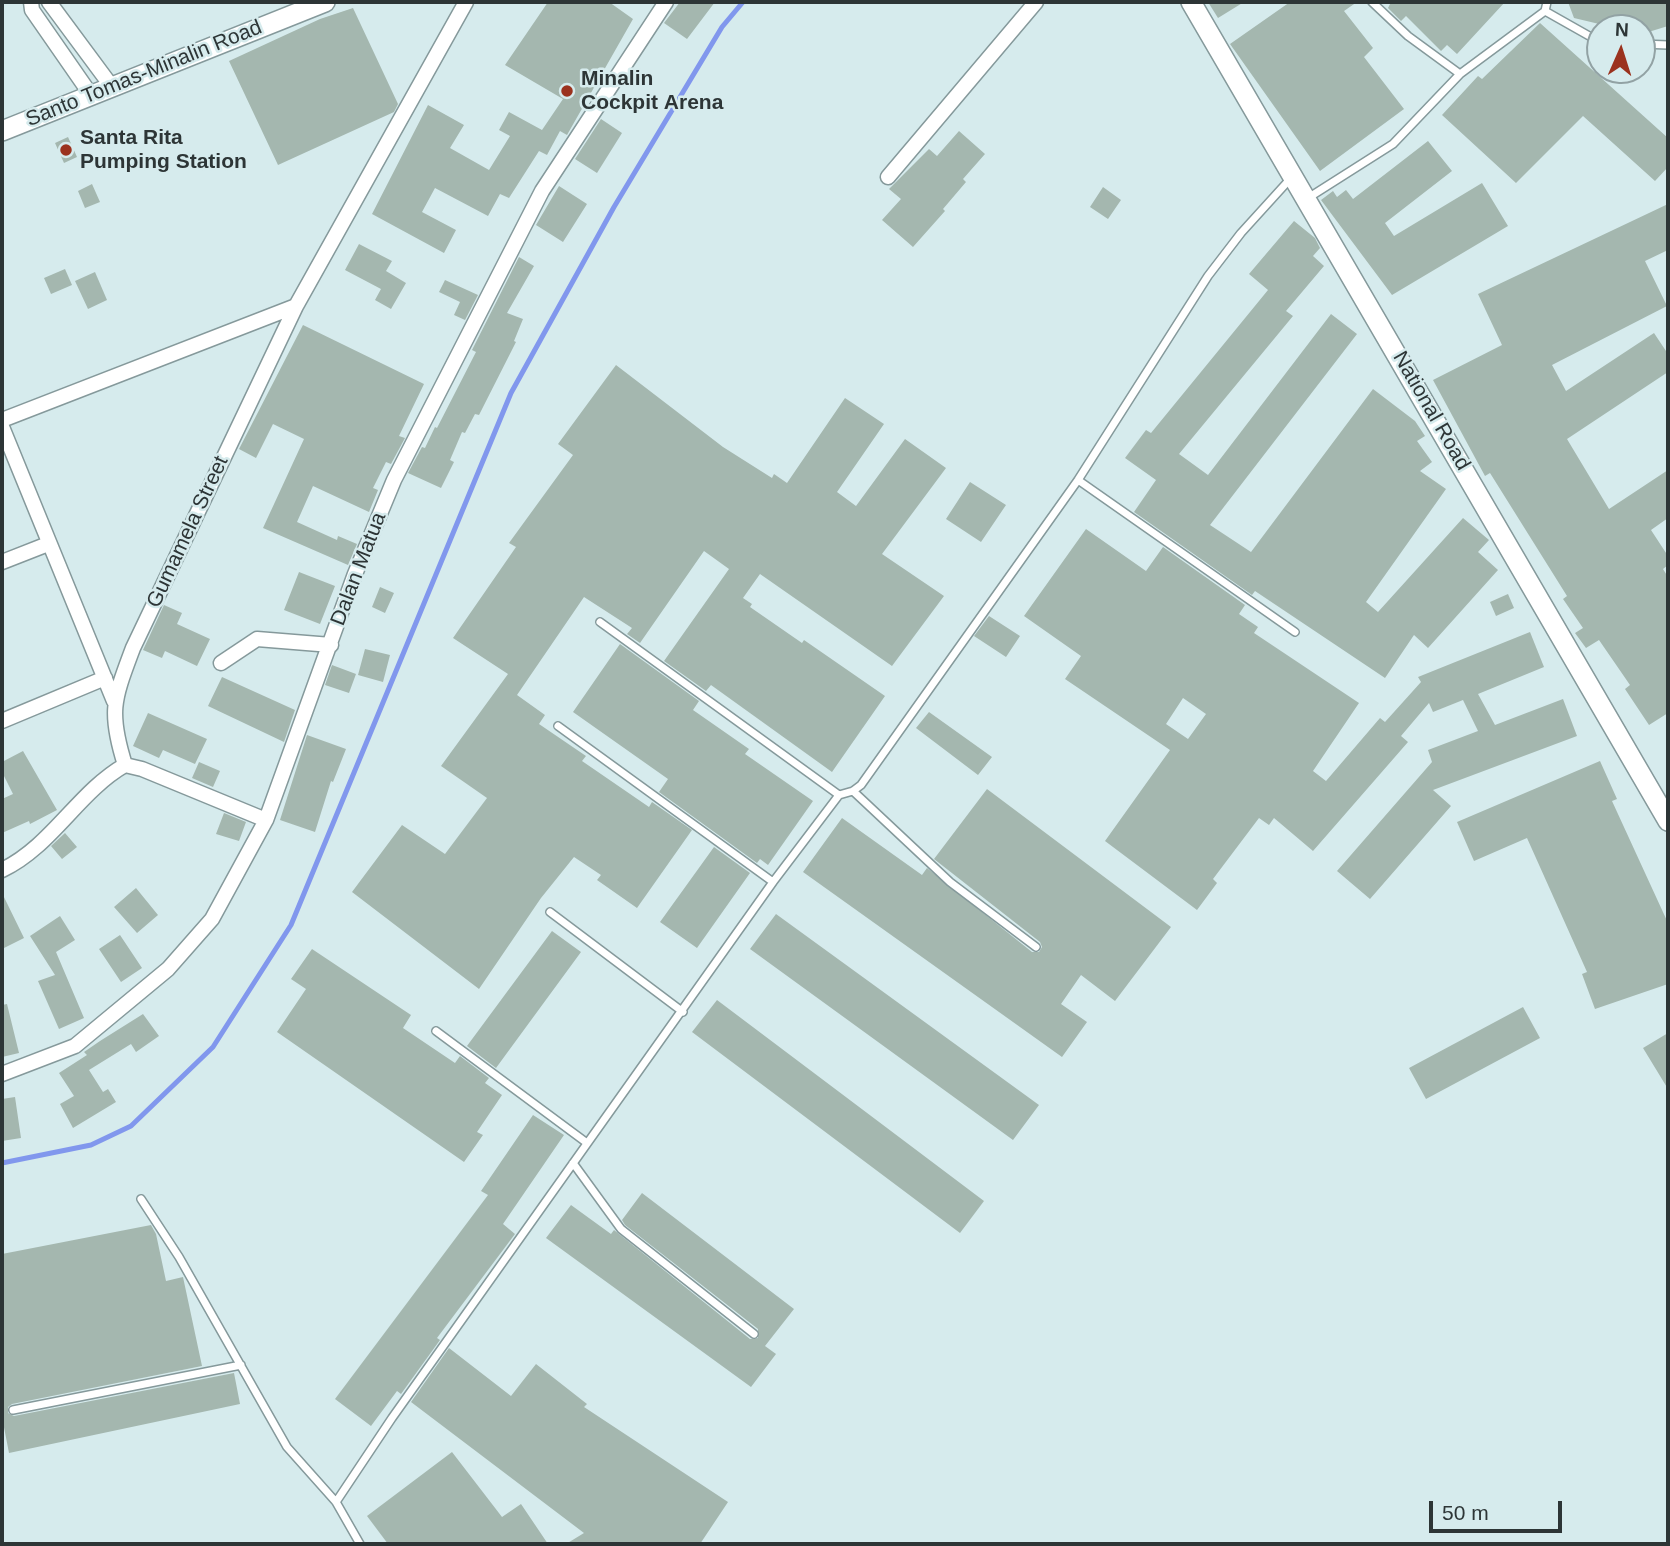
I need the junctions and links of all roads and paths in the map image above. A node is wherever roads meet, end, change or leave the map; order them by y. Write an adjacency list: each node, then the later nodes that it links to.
1 (31, 2): 14 (street)
2 (49, 2): 13 (street)
3 (326, 2): 13 (main road, Santo Tomas-Minalin Road)
4 (466, 2): 19 (street, Gumamela Street)
5 (666, 2): 27 (street, Dalan Matua)
6 (1036, 2): 17 (street)
7 (1191, 2): 16 (main road, National Road)
8 (1372, 2): 12 (lane)
9 (1547, 2): 10 (lane)
10 (1545, 11): 11 (lane); 12 (lane)
11 (1586, 34)
12 (1460, 74): 18 (lane)
13 (112, 87): 14 (main road, Santo Tomas-Minalin Road)
14 (91, 95): 15 (main road, Santo Tomas-Minalin Road)
15 (2, 131)
16 (1293, 175): 18 (main road, National Road); 22 (lane)
17 (888, 177)
18 (1308, 198): 37 (main road, National Road)
19 (296, 306): 20 (street); 30 (street, Gumamela Street)
20 (2, 420)
21 (2, 427): 23 (street)
22 (1078, 480): 26 (lane); 34 (lane)
23 (48, 544): 24 (street); 29 (street)
24 (2, 562)
25 (600, 622): 35 (lane)
26 (1295, 632)
27 (331, 645): 28 (street); 36 (street, Dalan Matua)
28 (221, 663)
29 (105, 678): 30 (street); 31 (street)
30 (114, 701): 33 (street, Gumamela Street)
31 (2, 721)
32 (558, 726): 39 (lane)
33 (125, 765): 36 (street); 38 (street)
34 (853, 791): 35 (lane); 41 (lane)
35 (839, 795): 39 (lane)
36 (266, 820): 44 (street, Dalan Matua)
37 (1668, 821)
38 (2, 870)
39 (773, 881): 42 (lane)
40 (550, 912): 42 (lane)
41 (1036, 947)
42 (683, 1012): 45 (lane)
43 (436, 1031): 45 (lane)
44 (2, 1074)
45 (587, 1143): 46 (lane)
46 (573, 1163): 48 (lane); 51 (lane)
47 (141, 1199): 49 (lane)
48 (754, 1335)
49 (241, 1365): 50 (lane); 51 (lane)
50 (13, 1410)
51 (336, 1502): 52 (lane)
52 (360, 1544)

